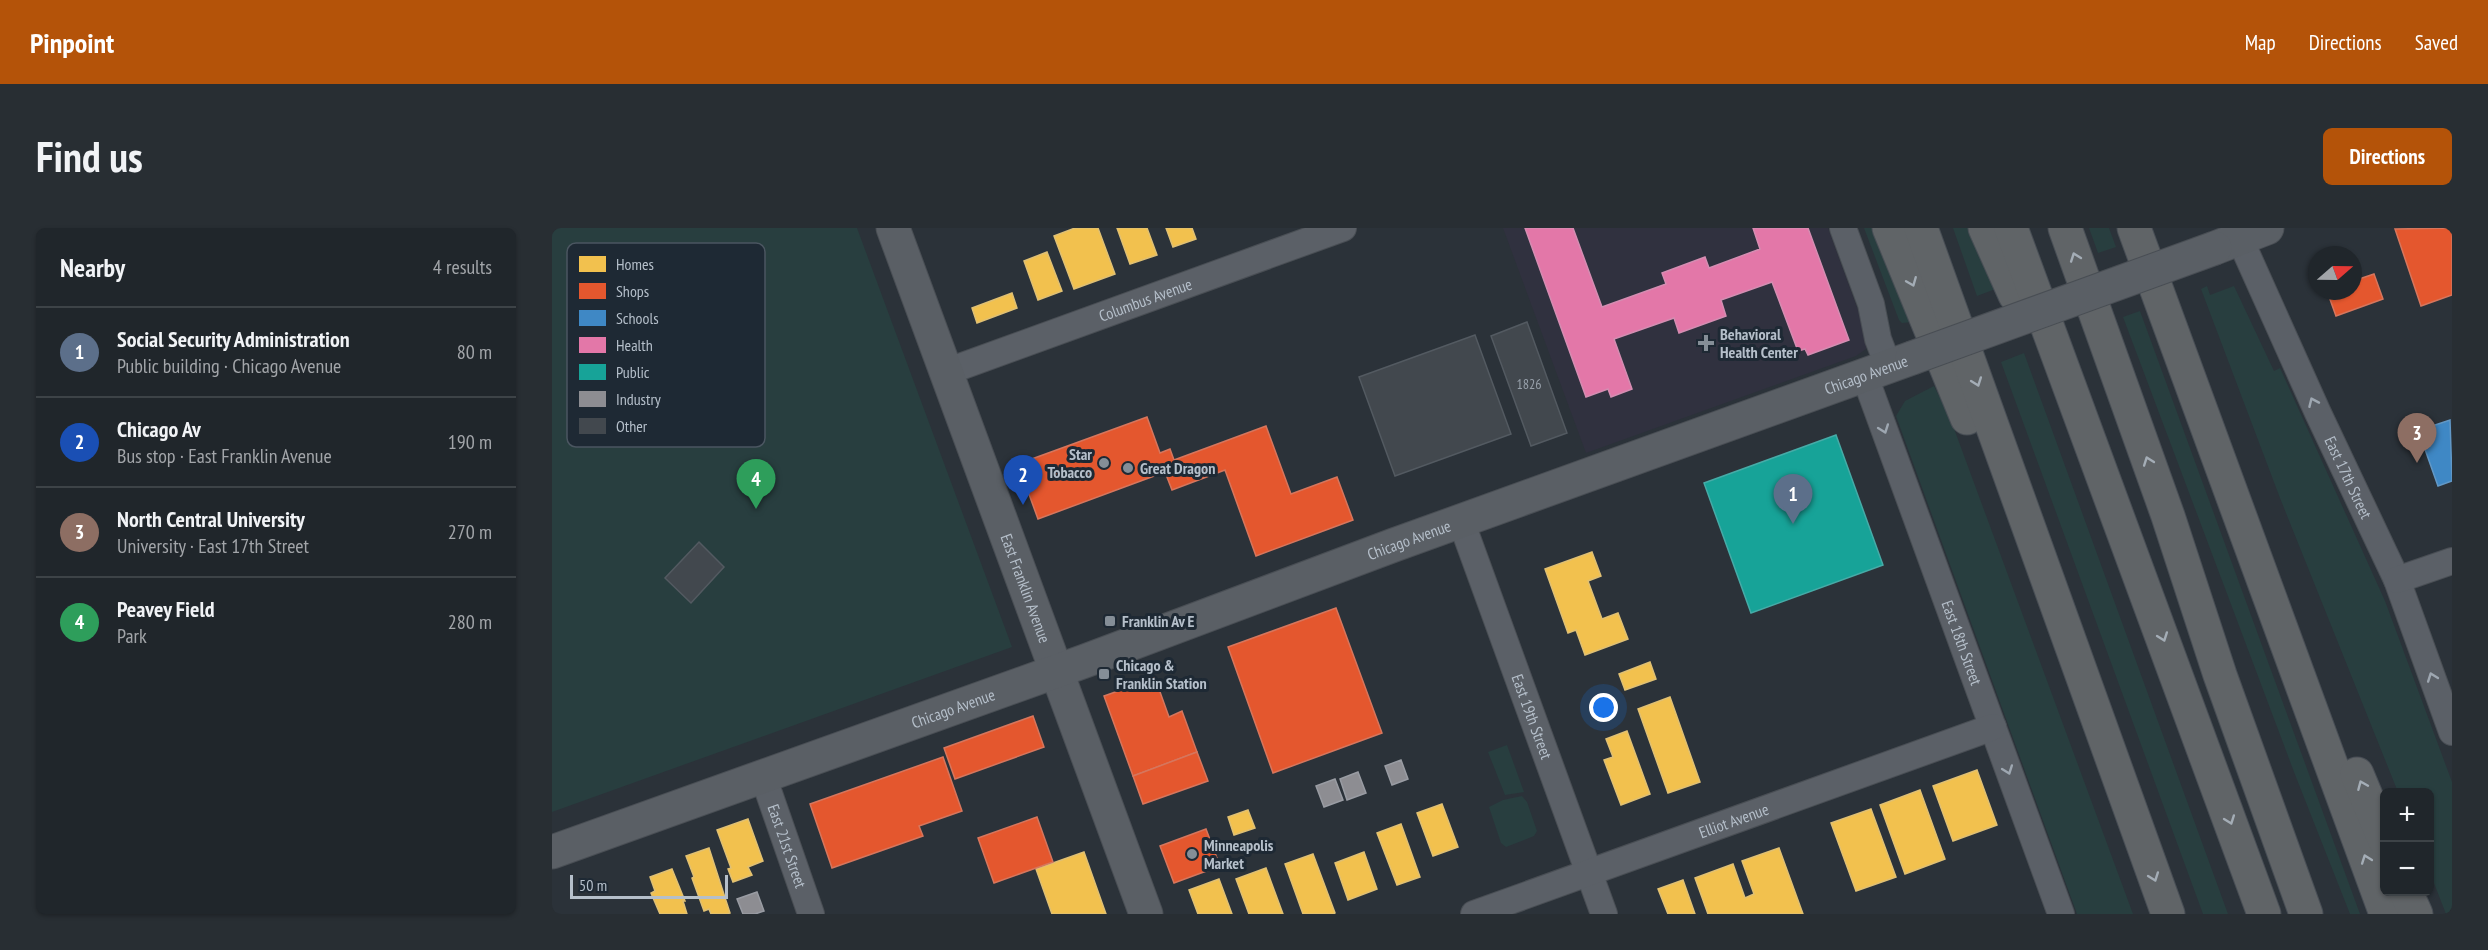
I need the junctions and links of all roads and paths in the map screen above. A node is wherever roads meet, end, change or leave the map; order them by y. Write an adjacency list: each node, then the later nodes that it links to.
1 (893, 228): 13 (street, East Franklin Avenue)
2 (1343, 228): 13 (street, Columbus Avenue)
3 (1843, 228): 12 (street, East 18th Street)
4 (1889, 228): 24 (highway, one-way to 24)
5 (1921, 228): 24 (highway, one-way to 24)
6 (1985, 228): 18 (highway)
7 (2011, 228): 18 (highway)
8 (2065, 228): 14 (highway, one-way to 8)
9 (2134, 228): 11 (highway)
10 (2239, 236): 12 (street, Chicago Avenue, bridge); 17 (street, East 17th Street, one-way to 10)
11 (2157, 290): 23 (highway, one-way to 11); 37 (highway, one-way to 11)
12 (1888, 366): 15 (street, Chicago Avenue); 20 (street, East 18th Street, one-way to 20)
13 (946, 372): 19 (street, East Franklin Avenue)
14 (2168, 516): 35 (highway); 36 (highway)
15 (1461, 521): 19 (street, Chicago Avenue); 26 (street, East 19th Street)
16 (2452, 561): 17 (street)
17 (2397, 580): 21 (street, East 17th Street, one-way to 17)
18 (2143, 582): 34 (highway, one-way to 34)
19 (1056, 671): 22 (street, Chicago Avenue); 29 (street, East Franklin Avenue)
20 (1993, 727): 26 (street, Elliot Avenue); 32 (street, East 18th Street, one-way to 32)
21 (2452, 732)
22 (763, 776): 25 (street, Chicago Avenue); 28 (street, East 21st Street)
23 (2380, 827)
24 (2141, 841): 33 (highway, one-way to 33)
25 (552, 852)
26 (1589, 872): 30 (street, Elliot Avenue); 31 (street, East 19th Street)
27 (2408, 896): 38 (highway)
28 (811, 914)
29 (1146, 914)
30 (1473, 914)
31 (1604, 914)
32 (2061, 914)
33 (2168, 914)
34 (2264, 914)
35 (2306, 914)
36 (2330, 914)
37 (2386, 914)
38 (2416, 914)

